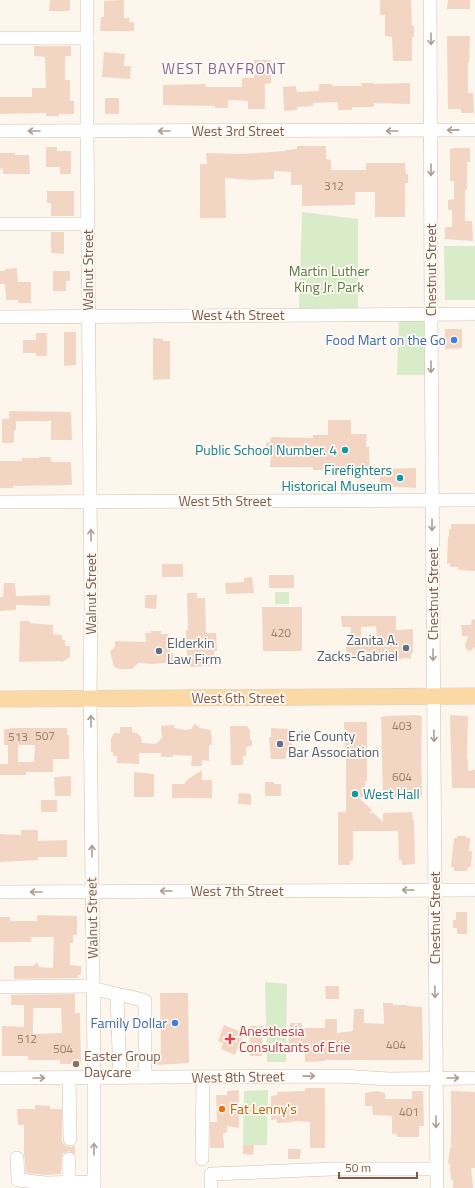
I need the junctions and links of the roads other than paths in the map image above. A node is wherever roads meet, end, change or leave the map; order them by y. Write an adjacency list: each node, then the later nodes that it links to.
1 (87, 0): 4 (street, Walnut Street)
2 (430, 0): 8 (street, Chestnut Street, one-way to 8)
3 (0, 38): 4 (street)
4 (87, 38): 7 (street, Walnut Street)
5 (475, 130): 8 (street, West 3rd Street, one-way to 8)
6 (0, 131): 7 (street, West 3rd Street, one-way to 6)
7 (87, 131): 8 (street, West 3rd Street, one-way to 7); 10 (street, Walnut Street)
8 (431, 131): 11 (street, Chestnut Street, one-way to 11)
9 (0, 224): 10 (street)
10 (88, 224): 13 (street, Walnut Street)
11 (431, 314): 12 (street, West 4th Street); 13 (street, West 4th Street); 15 (street, Chestnut Street, one-way to 15)
12 (475, 314)
13 (88, 316): 14 (street, West 4th Street); 17 (street, Walnut Street)
14 (0, 317)
15 (432, 500): 16 (street, West 5th Street); 17 (street, West 5th Street); 20 (street, Chestnut Street, one-way to 20)
16 (475, 500)
17 (90, 501): 18 (street, West 5th Street); 21 (street, Walnut Street, one-way to 17)
18 (0, 502)
19 (475, 696): 20 (main road, West 6th Street)
20 (433, 697): 21 (main road, West 6th Street); 23 (street, Chestnut Street, one-way to 23)
21 (90, 698): 22 (main road, West 6th Street); 25 (street, Walnut Street, one-way to 21)
22 (0, 699)
23 (435, 890): 24 (street, West 7th Street); 25 (street, West 7th Street, one-way to 25); 36 (street, Chestnut Street, one-way to 36)
24 (475, 890)
25 (92, 891): 26 (street, West 7th Street, one-way to 26); 28 (street, Walnut Street)
26 (0, 892)
27 (0, 988): 28 (street)
28 (93, 988): 29 (street); 34 (street, Walnut Street)
29 (117, 994): 30 (street); 35 (street)
30 (146, 1077): 31 (street, West 8th Street); 35 (street, West 8th Street)
31 (203, 1077): 36 (street, West 8th Street, one-way to 36); 41 (street)
32 (0, 1078): 33 (street, West 8th Street, one-way to 33)
33 (69, 1078): 34 (street, West 8th Street); 38 (street)
34 (94, 1078): 35 (street, West 8th Street); 44 (street, Walnut Street, one-way to 34)
35 (120, 1078)
36 (436, 1078): 37 (street, West 8th Street, one-way to 37); 42 (street, Chestnut Street, one-way to 42)
37 (475, 1078)
38 (70, 1139)
39 (17, 1158): 43 (street)
40 (69, 1159): 43 (street)
41 (202, 1159)
42 (436, 1169): 45 (street); 46 (street, Chestnut Street)
43 (69, 1183): 44 (street)
44 (94, 1185)
45 (211, 1188)
46 (437, 1188)

